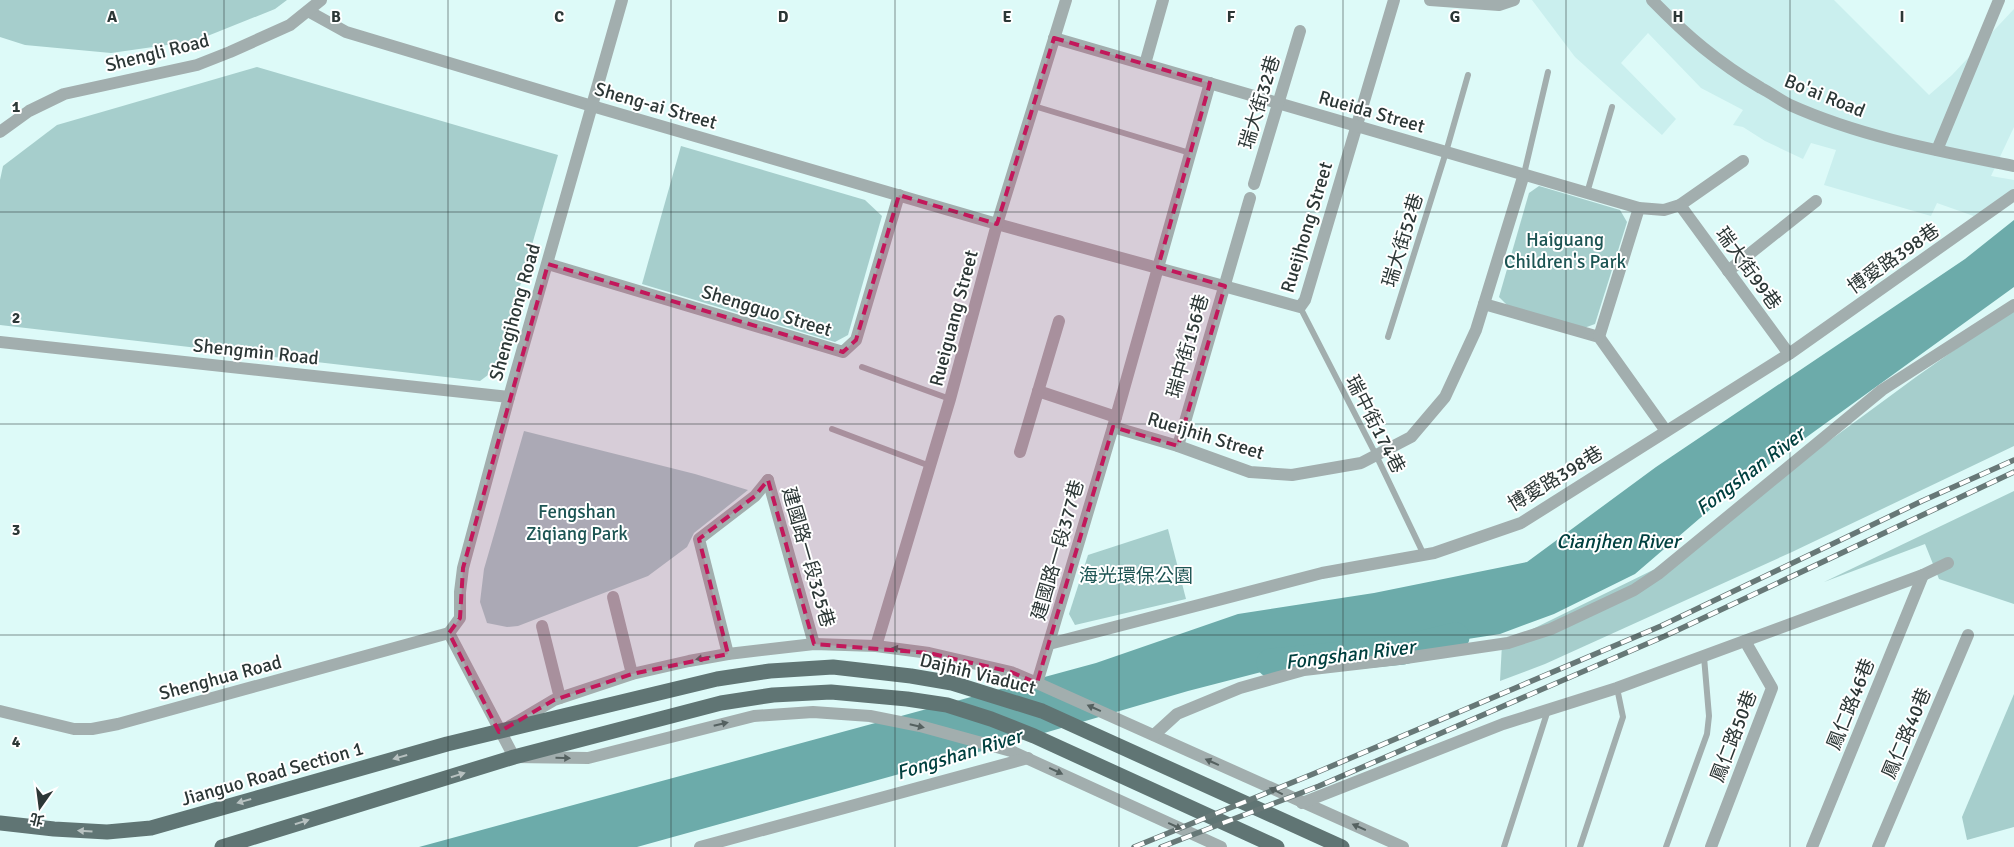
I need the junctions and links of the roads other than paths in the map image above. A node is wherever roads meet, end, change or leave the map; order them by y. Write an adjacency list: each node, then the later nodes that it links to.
1 (320, 0): 10 (street, Shengli Road)
2 (622, 0): 18 (street, Shengjhong Road)
3 (1066, 0): 12 (street, Rueiguang Street)
4 (1163, 0): 13 (street)
5 (1394, 0): 21 (street, Rueijhong Street)
6 (1430, 0): 7 (street)
7 (1514, 0)
8 (1652, 0): 23 (street, Bo'ai Road)
9 (1998, 0): 23 (street)
10 (308, 10): 18 (street, Sheng-ai Street); 22 (street, Shengli Road)
11 (1300, 31): 17 (street, 瑞大街32巷)
12 (1054, 38): 13 (street, Rueida Street); 19 (street, Rueiguang Street)
13 (1146, 64): 16 (street, Rueida Street)
14 (1548, 72): 28 (lane)
15 (1468, 75): 24 (lane, 瑞大街52巷)
16 (1210, 82): 17 (street, Rueida Street); 25 (street)
17 (1278, 103): 21 (street, Rueida Street); 29 (street, 瑞大街32巷)
18 (592, 106): 31 (street, Sheng-ai Street); 38 (street, Shengjhong Road)
19 (1034, 106): 25 (lane); 37 (street, Rueiguang Street)
20 (1612, 107): 30 (lane)
21 (1357, 126): 24 (street, Rueida Street); 44 (street, Rueijhong Street)
22 (0, 132)
23 (1937, 150): 27 (street, Bo'ai Road)
24 (1446, 152): 28 (street, Rueida Street); 46 (lane, 瑞大街52巷)
25 (1190, 153): 39 (street)
26 (1743, 162): 35 (street)
27 (2014, 166)
28 (1524, 174): 30 (street, Rueida Street); 42 (street, Rueijhih Street)
29 (1254, 184)
30 (1586, 193): 36 (street, Rueida Street)
31 (899, 195): 37 (street, Sheng-ai Street); 38 (street, Shengguo Street)
32 (2014, 195): 49 (street, 博愛路398巷)
33 (1250, 198): 41 (street, 瑞中街156巷)
34 (1816, 201): 40 (street)
35 (1680, 205): 36 (street, Rueida Street); 40 (street, 瑞大街99巷)
36 (1639, 208): 47 (street)
37 (997, 224): 39 (street, Rueijhong Street); 53 (street, Rueiguang Street)
38 (548, 264): 52 (street, Shengjhong Road)
39 (1158, 267): 41 (street, Rueijhong Street); 54 (street)
40 (1728, 271): 49 (street, 瑞大街99巷)
41 (1225, 286): 44 (street, Rueijhong Street); 57 (street, 瑞中街156巷)
42 (1484, 304): 47 (street); 59 (street, Rueijhih Street)
43 (2014, 305): 82 (street)
44 (1300, 307): 59 (lane, 瑞中街174巷)
45 (1059, 321): 51 (street)
46 (1388, 336)
47 (1599, 337): 56 (street)
48 (0, 342): 52 (street, Shengmin Road)
49 (1789, 354): 56 (street, 博愛路398巷)
50 (862, 367): 53 (lane)
51 (1038, 391): 54 (street, Rueijhih Street); 58 (street)
52 (508, 397): 66 (street, Shengjhong Road)
53 (950, 399): 60 (street, Rueiguang Street)
54 (1114, 422): 57 (street, Rueijhih Street); 70 (street, 建國路一段377巷)
55 (832, 429): 60 (lane)
56 (1666, 431): 61 (street, 博愛路398巷)
57 (1178, 446): 59 (street, Rueijhih Street)
58 (1020, 452)
59 (1376, 455): 61 (lane, 瑞中街174巷)
60 (930, 466): 71 (street, Rueiguang Street)
61 (1424, 555): 70 (street, 博愛路398巷)
62 (1948, 563): 63 (street)
63 (1923, 575): 68 (street); 97 (street, 鳳仁路46巷)
64 (613, 597): 74 (street)
65 (542, 626): 77 (street)
66 (449, 634): 79 (street, Shenghua Road); 81 (street)
67 (1968, 634): 98 (street, 鳳仁路40巷)
68 (1745, 641): 73 (street); 96 (street, 鳳仁路50巷)
69 (814, 644): 71 (street); 72 (street); 72 (street, 建國路一段325巷)
70 (1049, 644): 75 (street, 建國路一段377巷)
71 (876, 646): 75 (street, one-way to 71)
72 (728, 654): 74 (street, one-way to 74)
73 (1704, 657): 76 (street); 95 (lane)
74 (632, 674): 77 (street)
75 (1042, 685): 82 (street, one-way to 75)
76 (1617, 688): 78 (street); 94 (lane)
77 (560, 698): 81 (street)
78 (1548, 710): 85 (street); 93 (lane)
79 (0, 711)
80 (551, 720): 81 (main road, Jianguo Road Section 1); 91 (main road, Dajhih Viaduct)
81 (500, 732): 83 (street); 86 (main road, Jianguo Road Section 1, one-way to 86)
82 (1154, 735): 85 (street, one-way to 82)
83 (514, 758): 84 (street, one-way to 84); 88 (main road, one-way to 83); 90 (main road, Dajhih Viaduct)
84 (1028, 758): 87 (street, one-way to 87); 89 (street)
85 (1299, 801): 92 (street, one-way to 85)
86 (0, 823)
87 (1217, 845)
88 (222, 847)
89 (700, 847)
90 (1277, 847)
91 (1342, 847)
92 (1403, 847)
93 (1504, 847)
94 (1580, 847)
95 (1666, 847)
96 (1711, 847)
97 (1812, 847)
98 (1878, 847)

